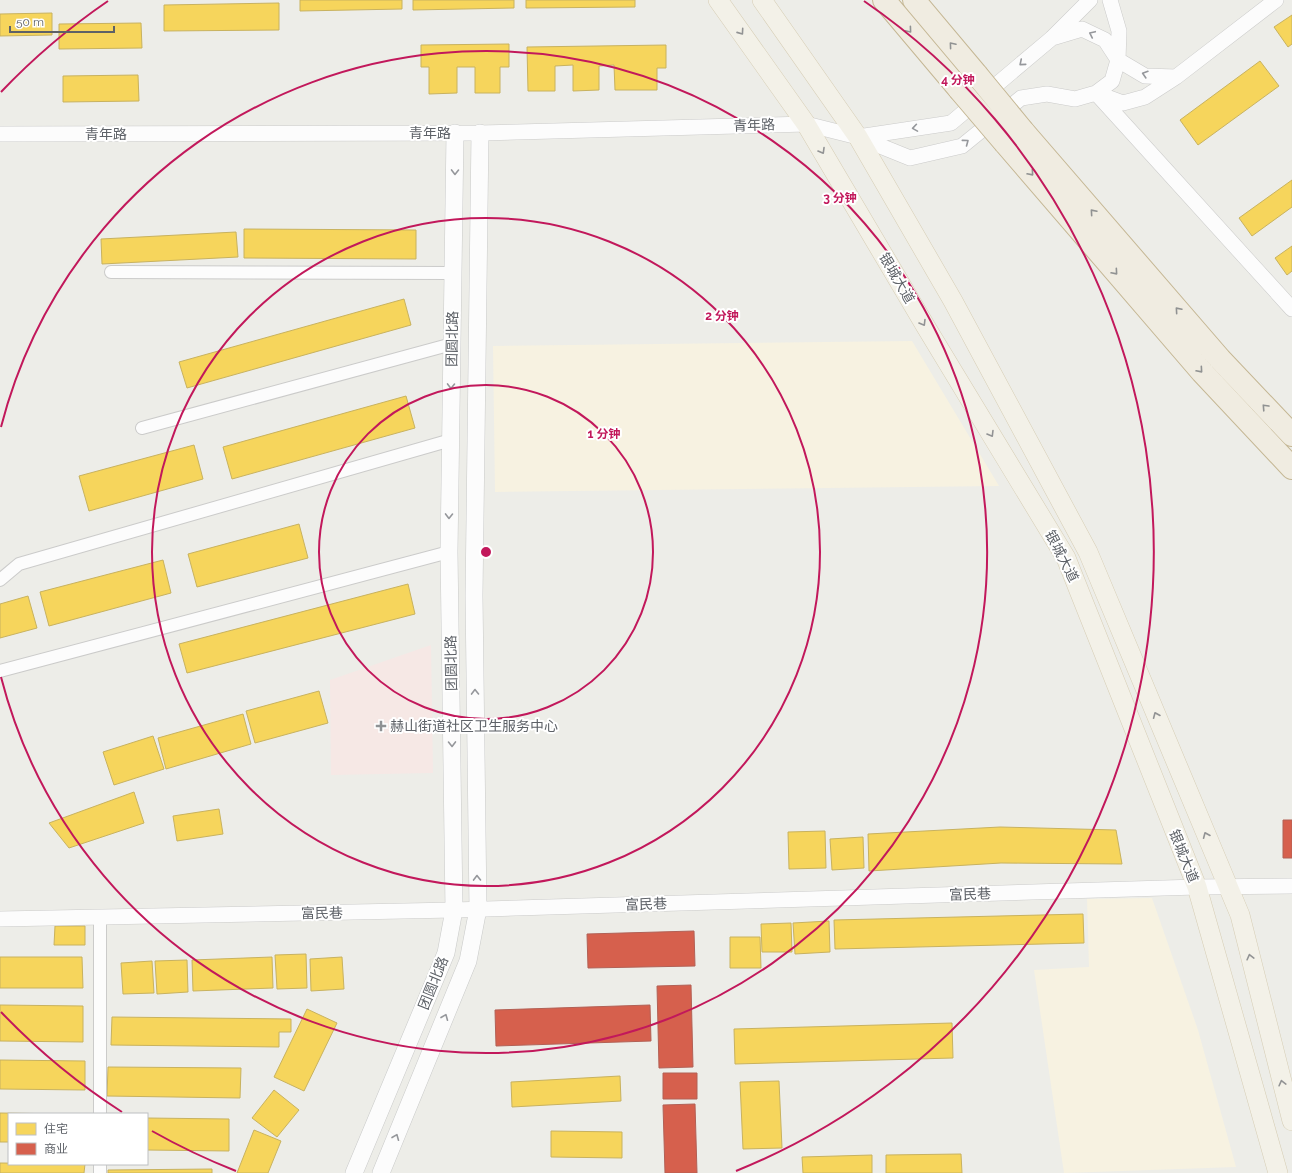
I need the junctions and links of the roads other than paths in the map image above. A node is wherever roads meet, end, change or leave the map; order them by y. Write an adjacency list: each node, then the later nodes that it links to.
1 (718, 0): 12 (main road, 银城大道, one-way to 12)
2 (762, 0): 16 (main road, 银城大道)
3 (884, 0): 24 (highway, one-way to 24, bridge)
4 (914, 0): 22 (highway, one-way to 4, bridge)
5 (1090, 0): 8 (street)
6 (1110, 0): 9 (street)
7 (1276, 0): 10 (street)
8 (1052, 38): 9 (street, one-way to 8); 16 (street, one-way to 16)
9 (1118, 60): 10 (street, one-way to 9); 11 (street)
10 (1176, 77): 11 (street)
11 (1096, 93): 16 (street, one-way to 11); 19 (street)
12 (806, 124): 14 (street, 青年路); 16 (street, 青年路); 28 (main road, 银城大道, one-way to 28)
13 (455, 133): 14 (street, 青年路); 15 (street, 青年路); 18 (main road, 团圆北路, one-way to 18)
14 (480, 133): 31 (main road, 团圆北路, one-way to 14)
15 (0, 134)
16 (858, 137): 30 (main road, 银城大道, one-way to 16)
17 (111, 272): 18 (street)
18 (453, 273): 20 (main road, 团圆北路)
19 (1292, 309)
20 (452, 344): 21 (street); 23 (main road, 团圆北路, one-way to 23)
21 (142, 428)
22 (1292, 435)
23 (450, 440): 25 (main road, 团圆北路, one-way to 25); 26 (street)
24 (1292, 468)
25 (449, 552): 27 (street); 32 (main road, 团圆北路, one-way to 32)
26 (0, 580)
27 (0, 672)
28 (1197, 886): 30 (street, 富民巷); 31 (street, 富民巷); 39 (main road, 银城大道)
29 (1292, 886): 30 (street, 富民巷)
30 (1228, 887): 36 (main road, 银城大道, one-way to 30)
31 (478, 909): 32 (street, 富民巷); 38 (main road, 团圆北路, one-way to 31)
32 (454, 910): 33 (street, 富民巷); 37 (main road, 团圆北路)
33 (100, 917): 34 (street, 富民巷); 35 (street)
34 (0, 919)
35 (100, 1113)
36 (1292, 1121)
37 (354, 1173)
38 (381, 1173)
39 (1278, 1173)

